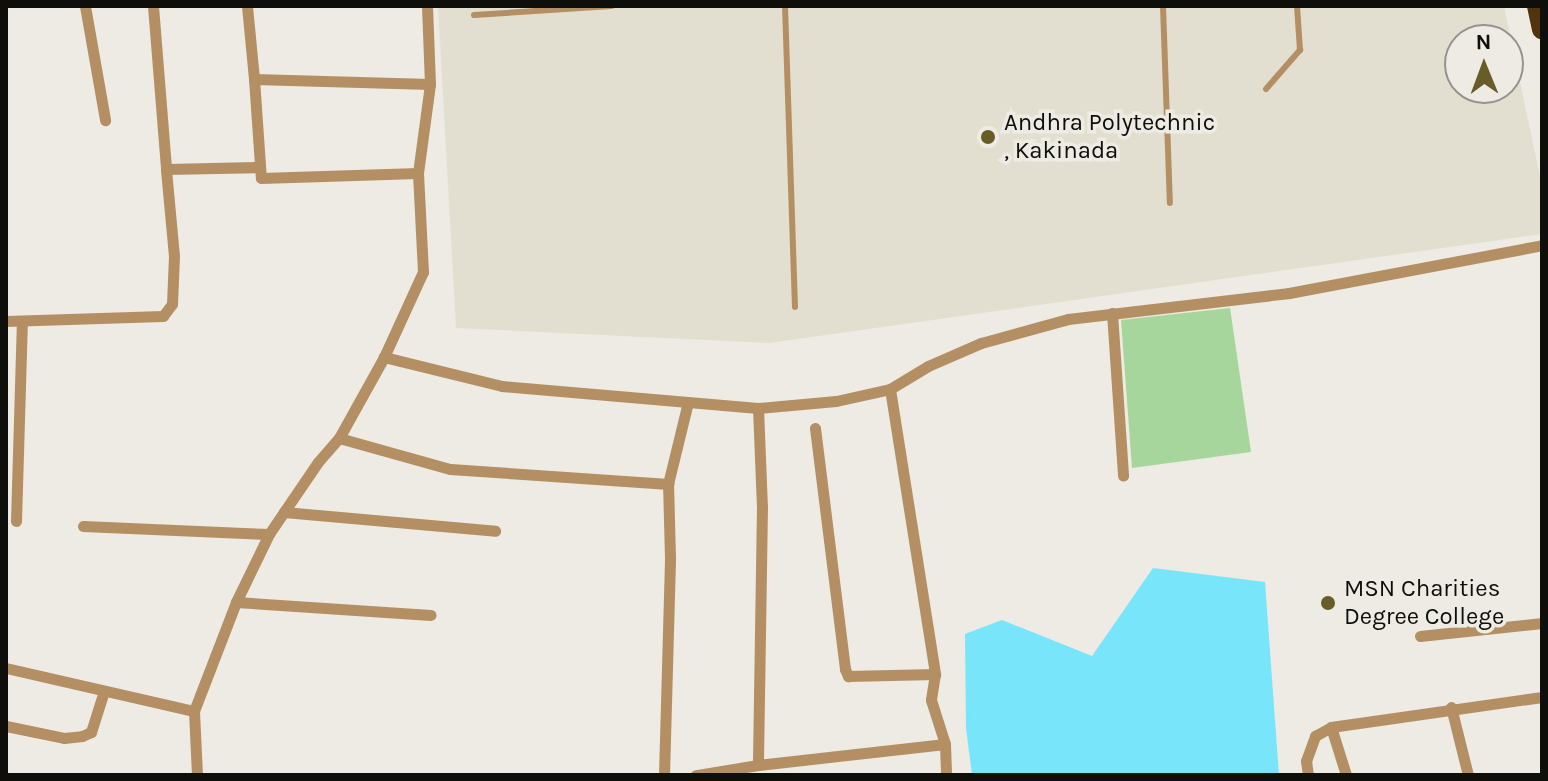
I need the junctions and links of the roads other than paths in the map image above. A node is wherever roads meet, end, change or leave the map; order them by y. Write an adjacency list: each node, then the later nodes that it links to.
1 (85, 6): 15 (street)
2 (153, 6): 17 (street)
3 (247, 6): 12 (street)
4 (427, 6): 13 (street)
5 (612, 6): 10 (lane)
6 (785, 6): 21 (lane)
7 (1163, 6): 19 (lane)
8 (1297, 6): 14 (lane)
9 (1537, 6): 11 (highway)
10 (474, 15)
11 (1542, 29)
12 (254, 79): 13 (street); 16 (street)
13 (430, 84): 18 (street)
14 (1266, 89)
15 (105, 120)
16 (260, 167): 17 (street); 18 (street)
17 (166, 169): 24 (street)
18 (418, 173): 25 (street)
19 (1170, 203)
20 (1542, 245): 22 (street)
21 (795, 307)
22 (1112, 313): 26 (street); 33 (street)
23 (6, 321): 24 (street)
24 (22, 322): 32 (street)
25 (384, 357): 27 (street); 31 (street)
26 (890, 389): 28 (street); 45 (street)
27 (688, 402): 28 (street); 34 (street)
28 (758, 408): 53 (street)
29 (815, 428): 45 (street)
30 (6, 436): 32 (street)
31 (339, 438): 34 (street); 35 (street)
32 (20, 440): 36 (street)
33 (1123, 476)
34 (668, 484): 55 (street)
35 (284, 512): 38 (street); 39 (street)
36 (16, 521)
37 (83, 526): 39 (street)
38 (495, 531)
39 (269, 534): 40 (street)
40 (236, 602): 41 (street); 49 (street)
41 (431, 615)
42 (1542, 623): 43 (street)
43 (1420, 636)
44 (6, 668): 46 (street)
45 (935, 674): 52 (street)
46 (104, 691): 49 (street); 50 (street)
47 (1542, 697): 48 (street)
48 (1451, 707): 51 (street); 60 (street)
49 (194, 711): 54 (street)
50 (6, 726)
51 (1331, 727): 58 (street); 59 (street)
52 (945, 744): 53 (street); 57 (street)
53 (758, 765): 56 (street)
54 (197, 775)
55 (664, 775)
56 (696, 775)
57 (946, 775)
58 (1308, 775)
59 (1346, 775)
60 (1468, 775)

